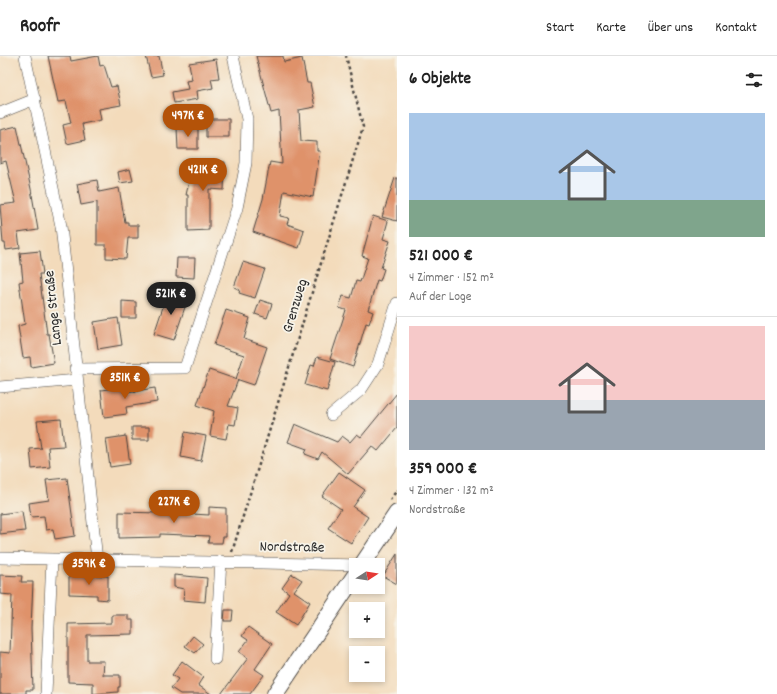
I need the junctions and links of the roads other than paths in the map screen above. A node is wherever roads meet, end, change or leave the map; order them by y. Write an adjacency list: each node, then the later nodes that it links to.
1 (25, 56): 3 (street, Lange Straße)
2 (233, 56): 6 (street)
3 (35, 99): 4 (street); 6 (street, Lange Straße)
4 (0, 113)
5 (397, 303): 8 (street)
6 (76, 375): 7 (street); 13 (street, Lange Straße)
7 (0, 387)
8 (331, 415)
9 (397, 513): 11 (main road)
10 (0, 558): 12 (street, Nordstraße)
11 (367, 558)
12 (52, 559): 13 (street, Nordstraße); 18 (street)
13 (97, 560): 14 (street, Nordstraße)
14 (225, 561): 15 (street, Nordstraße); 17 (street)
15 (349, 565)
16 (349, 584): 19 (main road)
17 (215, 659)
18 (46, 694)
19 (275, 694)

